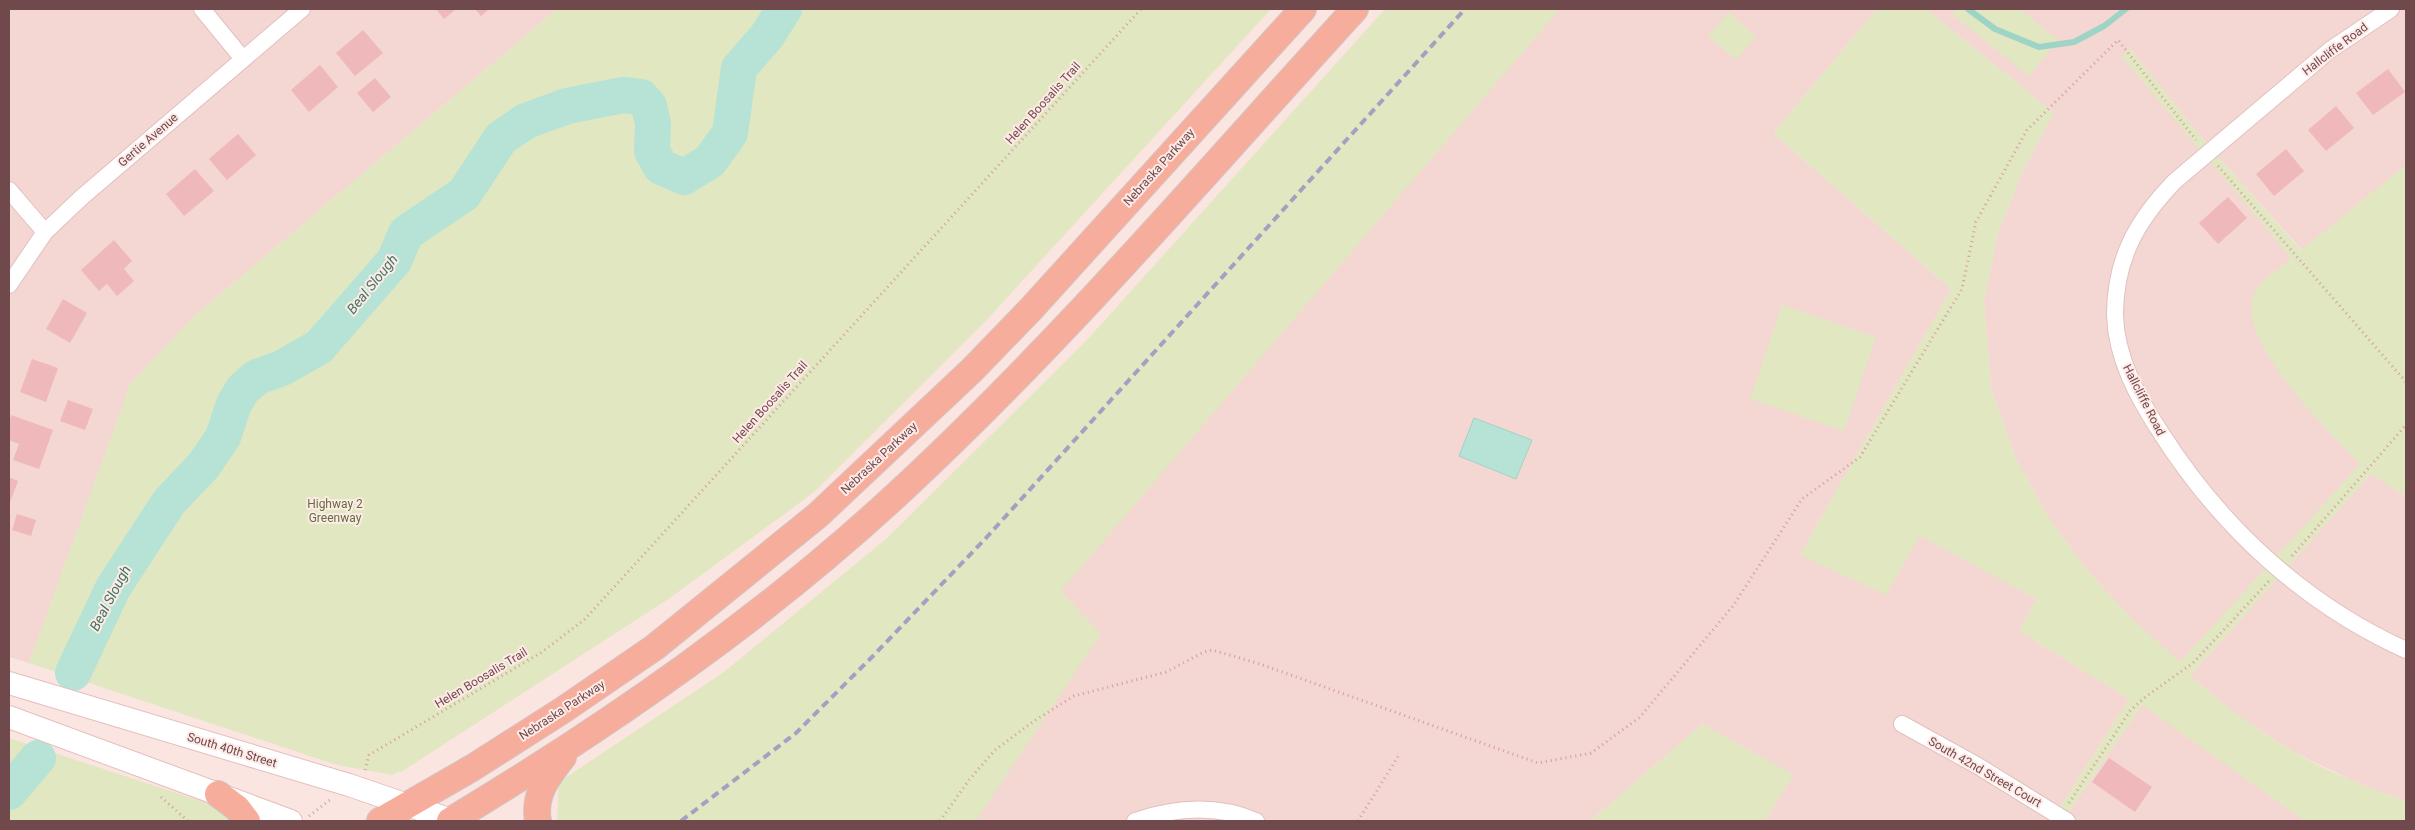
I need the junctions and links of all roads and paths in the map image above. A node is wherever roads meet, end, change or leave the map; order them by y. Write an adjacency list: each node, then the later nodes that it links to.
1 (202, 9): 7 (street)
2 (302, 9): 7 (street, Gertie Avenue)
3 (1141, 9): 20 (path, Helen Boosalis Trail)
4 (1303, 9): 23 (main road, Nebraska Parkway)
5 (1355, 9): 19 (main road)
6 (2392, 9): 8 (street, Hallcliffe Road)
7 (243, 59): 10 (street, Gertie Avenue)
8 (2207, 154): 12 (path); 14 (street, Hallcliffe Road); 30 (path)
9 (9, 190): 10 (street)
10 (45, 232): 11 (street, Gertie Avenue)
11 (9, 285)
12 (2406, 382)
13 (2406, 425): 14 (path)
14 (2280, 570): 15 (street, Hallcliffe Road); 24 (path)
15 (2406, 650)
16 (9, 683): 23 (main road, South 40th Street)
17 (9, 717): 22 (main road)
18 (1902, 724): 24 (street, South 42nd Street Court)
19 (578, 741): 28 (main road); 29 (main road)
20 (369, 755)
21 (1399, 755): 33 (path)
22 (218, 794): 25 (main road); 26 (main road)
23 (407, 805): 27 (main road, Nebraska Parkway); 28 (main road, South 40th Street)
24 (2064, 819)
25 (248, 821)
26 (291, 821)
27 (380, 821)
28 (452, 821)
29 (538, 821)
30 (940, 821)
31 (1136, 821): 32 (street)
32 (1256, 821)
33 (1358, 821)

